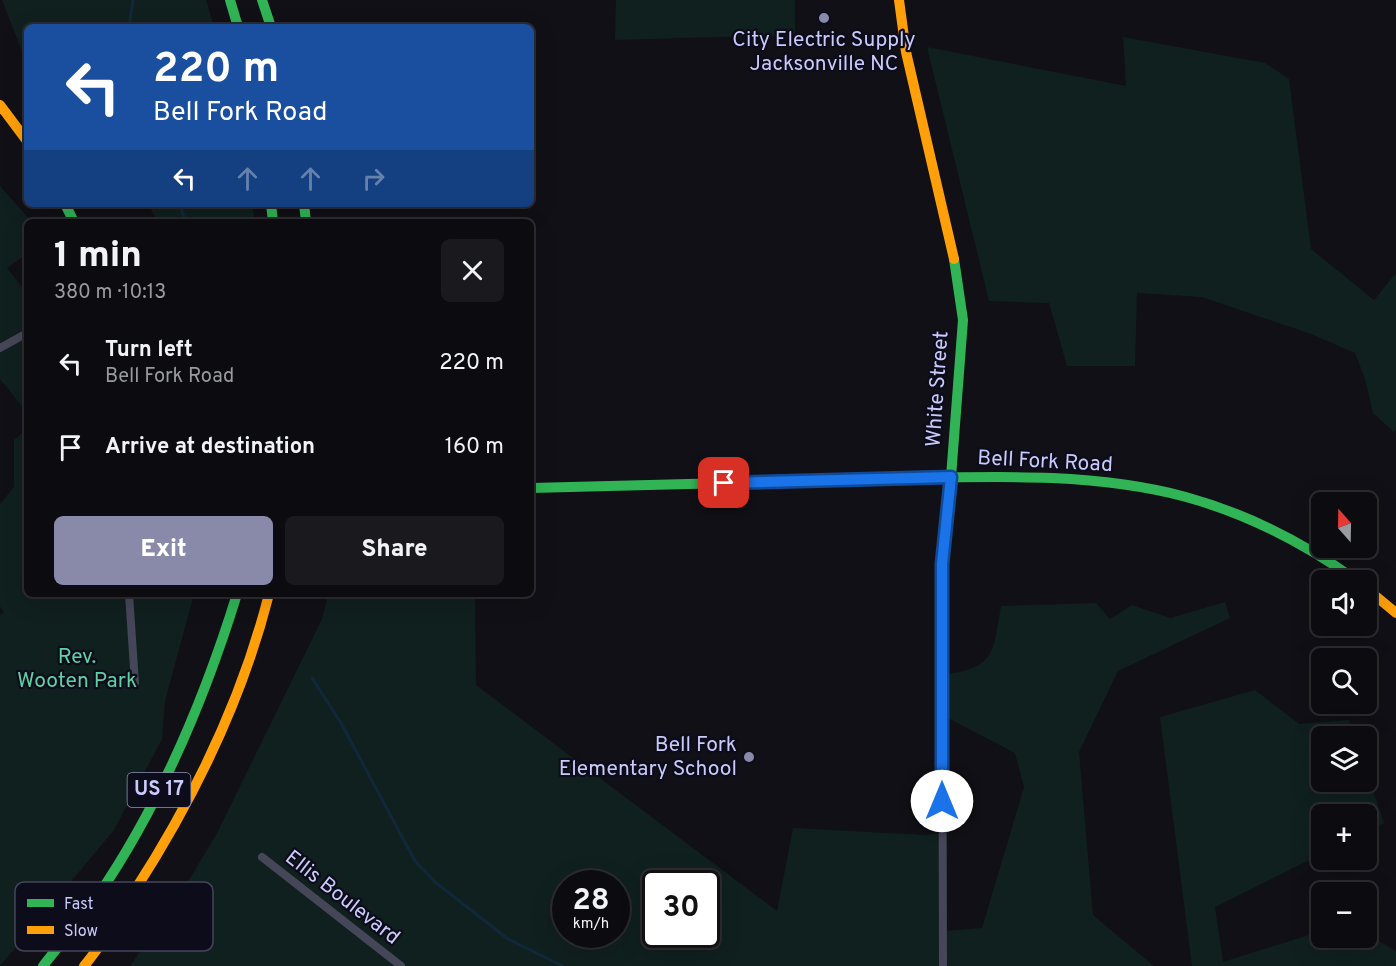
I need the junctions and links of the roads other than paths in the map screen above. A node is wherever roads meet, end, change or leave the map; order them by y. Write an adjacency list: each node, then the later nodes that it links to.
1 (230, 0): 5 (main road)
2 (262, 0): 6 (main road)
3 (270, 0): 7 (main road)
4 (899, 0): 12 (main road, White Street)
5 (237, 24)
6 (271, 24)
7 (272, 24)
8 (0, 105): 9 (main road)
9 (24, 137)
10 (24, 335): 11 (street)
11 (0, 348)
12 (951, 477): 13 (main road, Bell Fork Road); 14 (main road, Bell Fork Road); 29 (street, White Street)
13 (534, 488)
14 (1343, 570)
15 (129, 597): 20 (street)
16 (236, 597): 22 (main road, US 17)
17 (268, 597): 23 (main road, US 17)
18 (1377, 597): 19 (main road)
19 (1396, 613)
20 (135, 683)
21 (262, 858): 28 (street, Ellis Boulevard)
22 (106, 882)
23 (141, 882)
24 (55, 951): 26 (main road, US 17)
25 (94, 951): 27 (main road, US 17)
26 (43, 966)
27 (84, 966)
28 (401, 966)
29 (943, 966)

